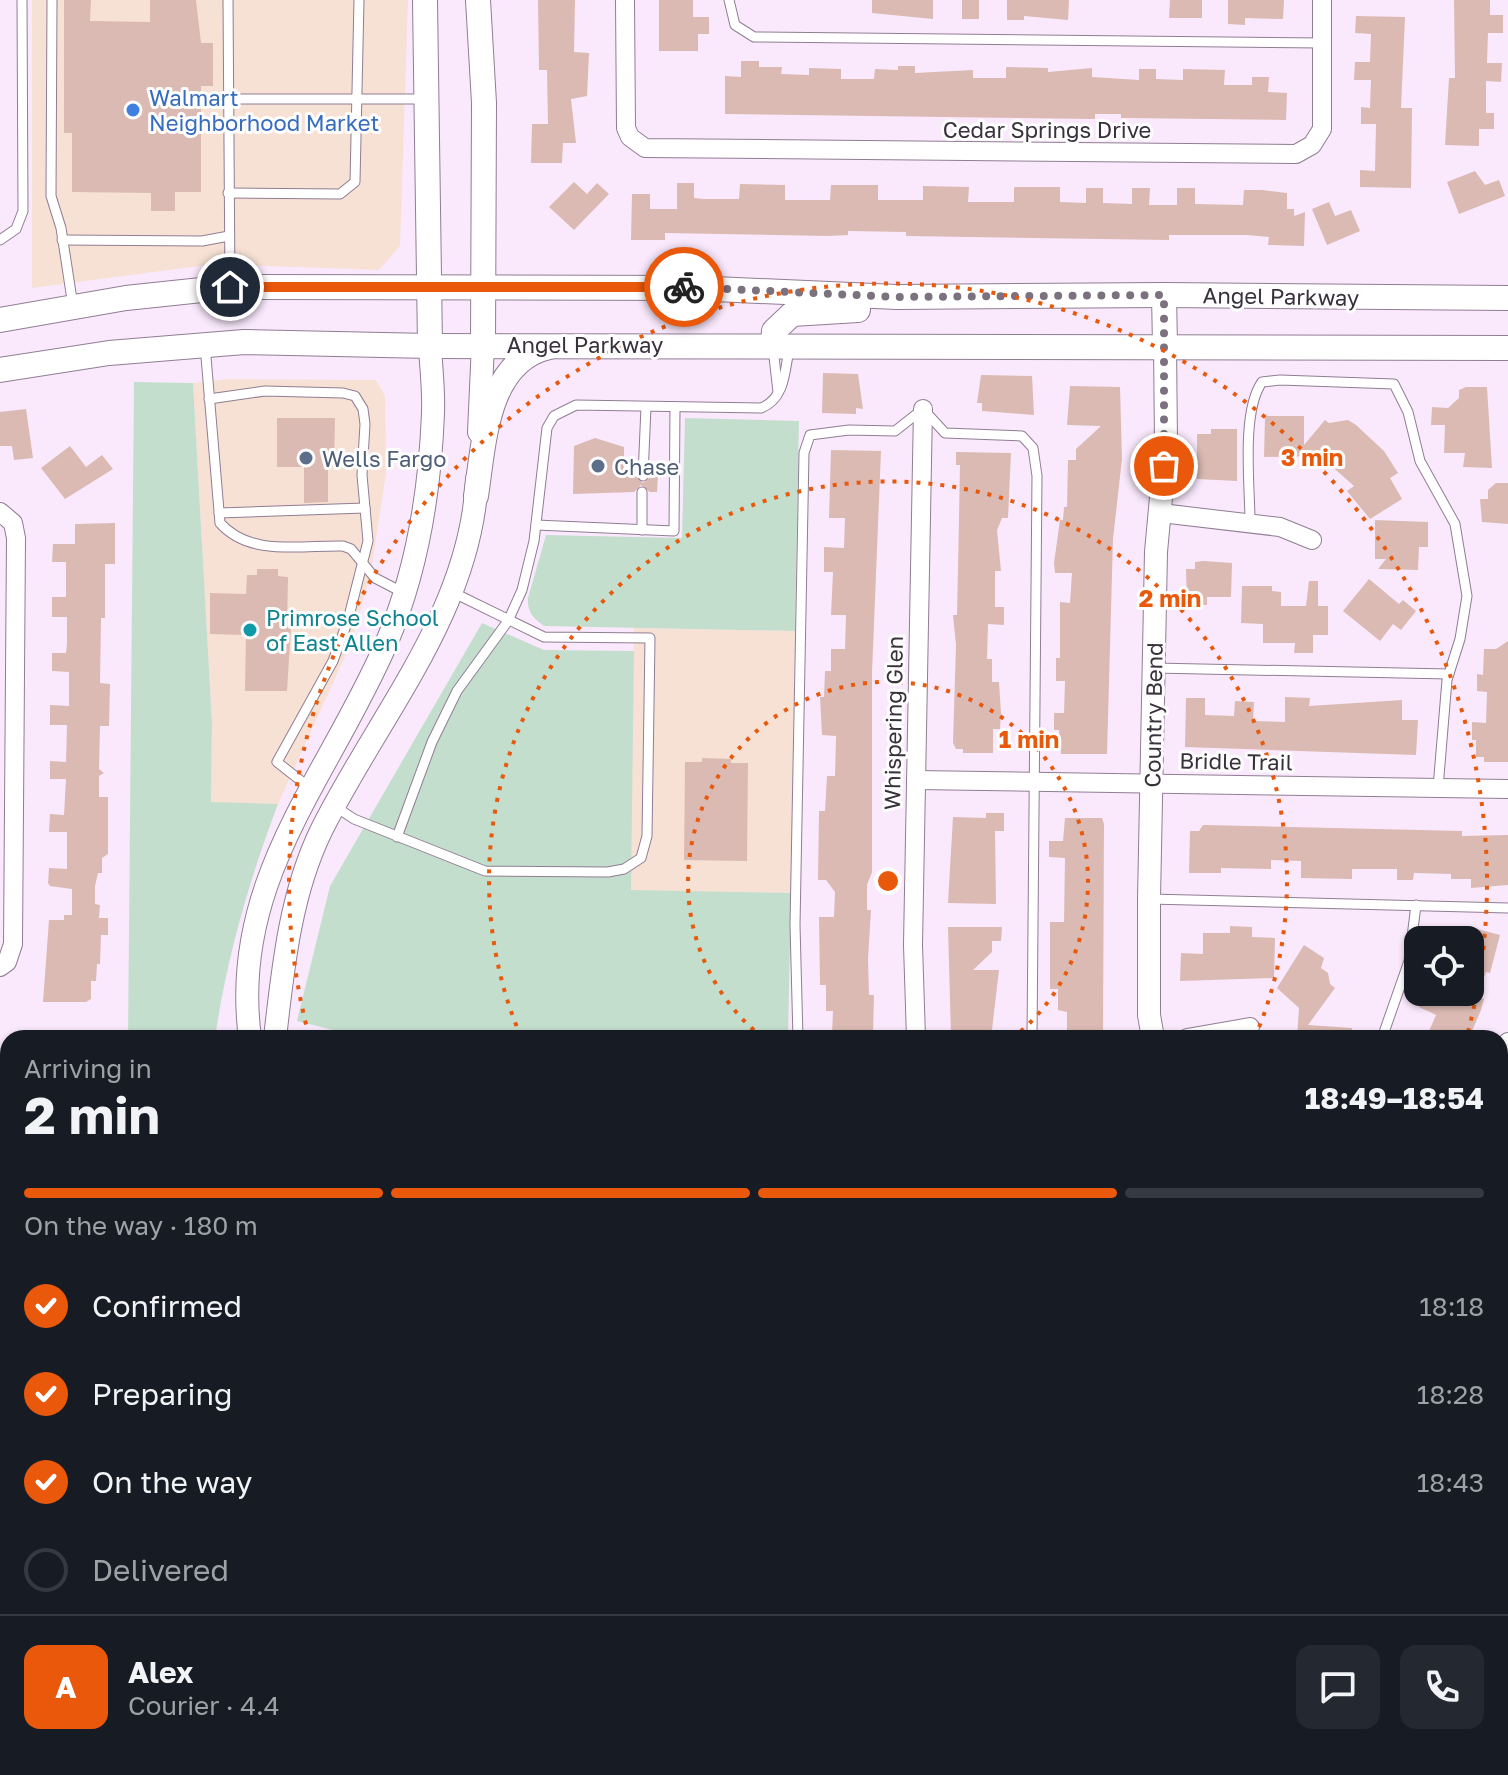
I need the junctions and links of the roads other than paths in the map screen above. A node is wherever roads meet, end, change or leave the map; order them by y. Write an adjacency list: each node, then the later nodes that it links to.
1 (22, 0): 16 (lane)
2 (52, 0): 17 (lane)
3 (228, 0): 11 (lane)
4 (359, 0): 12 (lane)
5 (425, 0): 13 (main road)
6 (478, 0): 19 (main road)
7 (625, 0): 10 (street, Cedar Springs Drive)
8 (729, 0): 10 (lane)
9 (1322, 0): 10 (street, Cedar Springs Drive)
10 (1322, 43)
11 (228, 99): 12 (lane); 14 (lane)
12 (358, 99): 13 (lane); 14 (lane)
13 (427, 99): 18 (main road)
14 (228, 193): 15 (lane)
15 (229, 236): 17 (lane); 20 (lane)
16 (0, 240)
17 (62, 240): 24 (lane)
18 (430, 285): 19 (main road, Angel Parkway); 20 (main road, Angel Parkway); 31 (main road)
19 (483, 285): 22 (main road, Angel Parkway); 26 (main road)
20 (230, 287): 24 (main road, Angel Parkway)
21 (1164, 295): 22 (main road, Angel Parkway); 23 (main road, Angel Parkway); 30 (main road)
22 (968, 297): 28 (main road)
23 (1508, 298)
24 (73, 306): 25 (main road, Angel Parkway)
25 (0, 320)
26 (483, 344): 27 (main road, Angel Parkway); 31 (main road, Angel Parkway); 41 (street)
27 (561, 344): 28 (main road, Angel Parkway); 41 (main road)
28 (782, 344): 30 (main road, Angel Parkway); 34 (lane); 34 (lane)
29 (205, 345): 31 (main road, Angel Parkway); 33 (main road, Angel Parkway); 35 (lane)
30 (1165, 345): 32 (main road, Angel Parkway); 44 (street, Country Bend)
31 (430, 346): 52 (street)
32 (1508, 348)
33 (0, 370)
34 (778, 393): 37 (lane)
35 (209, 399): 42 (lane); 43 (lane)
36 (646, 407): 37 (lane); 39 (lane); 47 (lane)
37 (675, 407): 48 (lane)
38 (923, 409): 58 (street, Whispering Glen); 59 (lane); 74 (lane)
39 (643, 476)
40 (642, 492): 48 (lane)
41 (476, 496): 51 (street)
42 (365, 508): 43 (lane); 50 (lane)
43 (219, 513): 50 (lane)
44 (1161, 513): 46 (street); 55 (street, Country Bend)
45 (4, 515): 53 (street)
46 (1250, 522): 49 (street); 56 (lane)
47 (536, 525): 48 (lane); 54 (lane)
48 (642, 530)
49 (1312, 540)
50 (363, 565): 52 (lane); 61 (lane)
51 (452, 592): 54 (lane); 64 (street)
52 (404, 593): 61 (street)
53 (8, 616): 57 (street)
54 (508, 621): 65 (lane); 65 (lane)
55 (1154, 668): 56 (lane); 60 (street, Country Bend)
56 (1449, 674): 62 (lane)
57 (7, 732): 66 (street)
58 (916, 780): 59 (street, Bridle Trail); 75 (street, Whispering Glen)
59 (1032, 782): 60 (street, Bridle Trail); 76 (lane)
60 (1151, 784): 62 (street, Bridle Trail); 67 (street, Country Bend)
61 (310, 788): 64 (street); 72 (street)
62 (1438, 788): 63 (street, Bridle Trail)
63 (1508, 789)
64 (336, 807): 65 (lane); 73 (street)
65 (397, 837)
66 (7, 850): 70 (street)
67 (1149, 899): 68 (lane); 77 (street, Country Bend)
68 (1416, 905): 69 (lane); 79 (lane)
69 (1508, 908)
70 (0, 967)
71 (1250, 1027): 78 (street)
72 (250, 1030)
73 (278, 1030)
74 (798, 1030)
75 (916, 1030)
76 (1032, 1030)
77 (1152, 1030)
78 (1233, 1030)
79 (1385, 1030)

